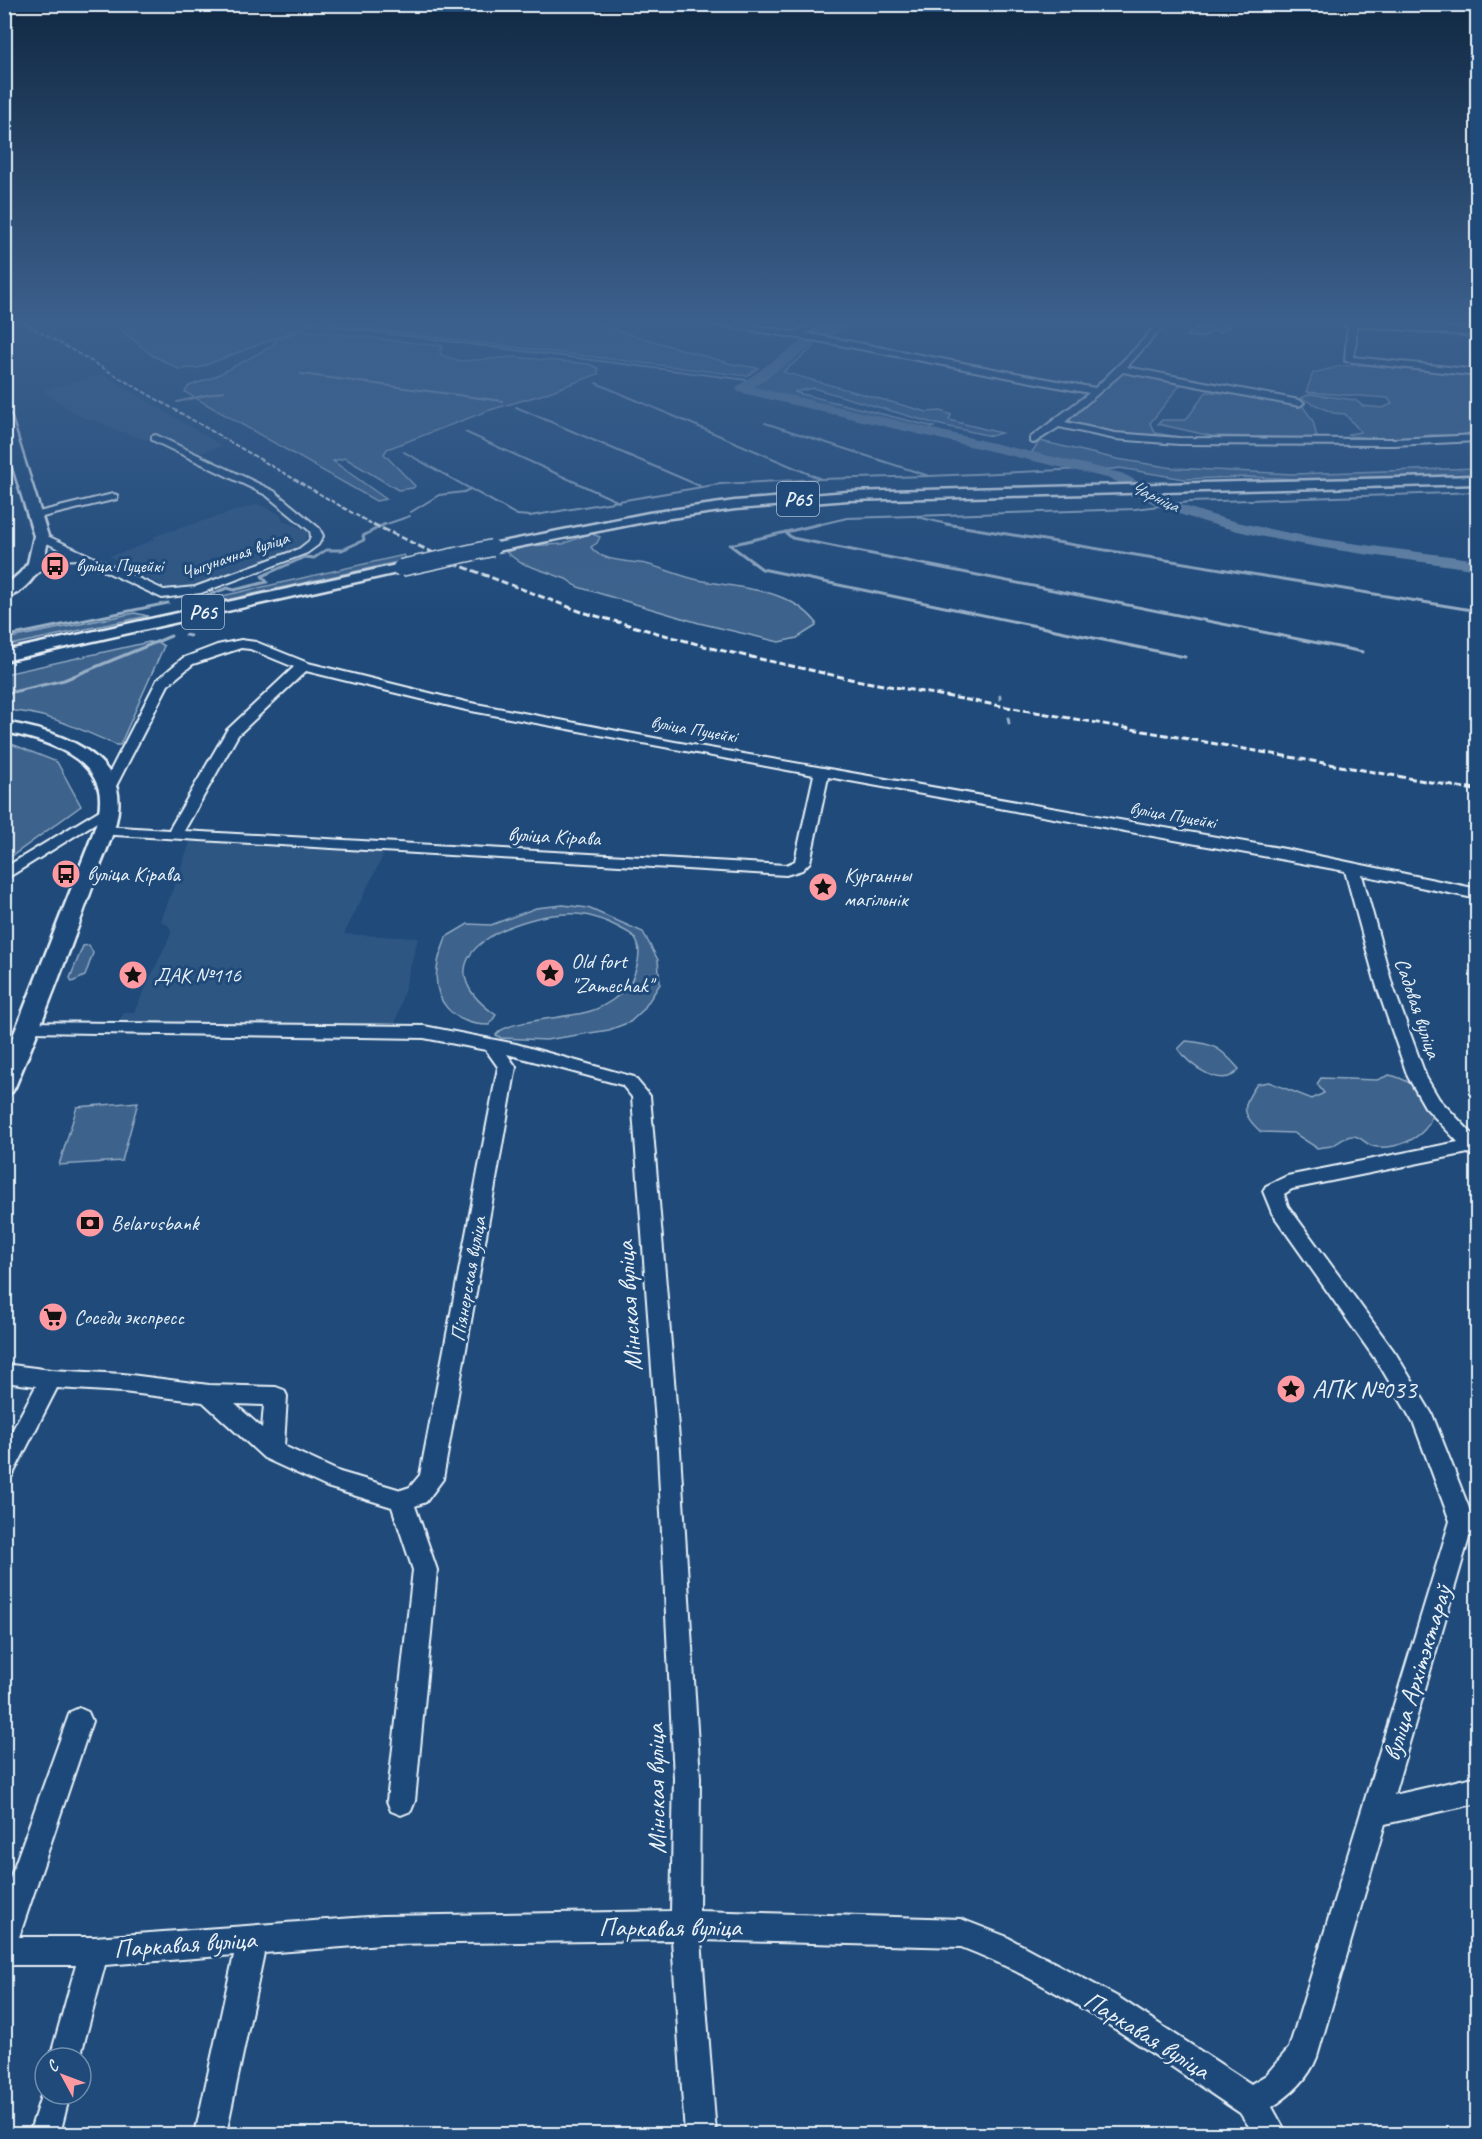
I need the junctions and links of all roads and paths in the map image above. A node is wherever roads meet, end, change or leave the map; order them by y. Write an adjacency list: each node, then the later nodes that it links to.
1 (6, 421): 7 (main road)
2 (1062, 421): 3 (street)
3 (1059, 424): 5 (street); 6 (street)
4 (156, 438): 13 (street, Чыгуначная вуліца)
5 (1478, 438)
6 (1034, 440)
7 (20, 462): 8 (street); 11 (main road)
8 (4, 465)
9 (1478, 480): 16 (main road, Р65, bridge)
10 (113, 497): 11 (street)
11 (34, 516): 12 (main road)
12 (41, 536): 13 (street); 14 (main road)
13 (82, 557): 14 (street)
14 (29, 573): 15 (main road)
15 (4, 594)
16 (4, 656)
17 (303, 666): 19 (street, вуліца Пуцейкі); 20 (street, вуліца Пуцейкі); 22 (street)
18 (4, 727): 20 (main road)
19 (822, 771): 22 (street, вуліца Кірава); 23 (street, вуліца Пуцейкі)
20 (108, 799): 21 (main road); 24 (street)
21 (102, 831): 22 (street, вуліца Кірава); 26 (main road)
22 (174, 835)
23 (1352, 868): 25 (street, вуліца Пуцейкі); 29 (street, Садовая вуліца)
24 (4, 875)
25 (1478, 894)
26 (30, 1026): 27 (street, Мінская вуліца); 28 (main road)
27 (492, 1046): 35 (street, Піянерская вуліца); 40 (street, Мінская вуліца)
28 (4, 1087)
29 (1475, 1149): 39 (street, вуліца Архітэктараў)
30 (4, 1373): 31 (street)
31 (51, 1379): 32 (street); 34 (street)
32 (209, 1394): 33 (street); 33 (street)
33 (272, 1451): 35 (street)
34 (4, 1468)
35 (401, 1500): 38 (street)
36 (79, 1721): 41 (street)
37 (1478, 1789): 39 (street)
38 (401, 1801)
39 (1375, 1813): 46 (street, вуліца Архітэктараў)
40 (685, 1925): 42 (street, Паркавая вуліца); 46 (street, Паркавая вуліца); 50 (street, Мінская вуліца)
41 (4, 1937)
42 (252, 1940): 43 (street, Паркавая вуліца); 49 (street)
43 (94, 1950): 44 (street, Паркавая вуліца); 45 (street)
44 (4, 1951)
45 (68, 2046)
46 (1251, 2102): 51 (street, Паркавая вуліца)
47 (52, 2106): 48 (street)
48 (44, 2134)
49 (211, 2134)
50 (701, 2134)
51 (1272, 2134)

